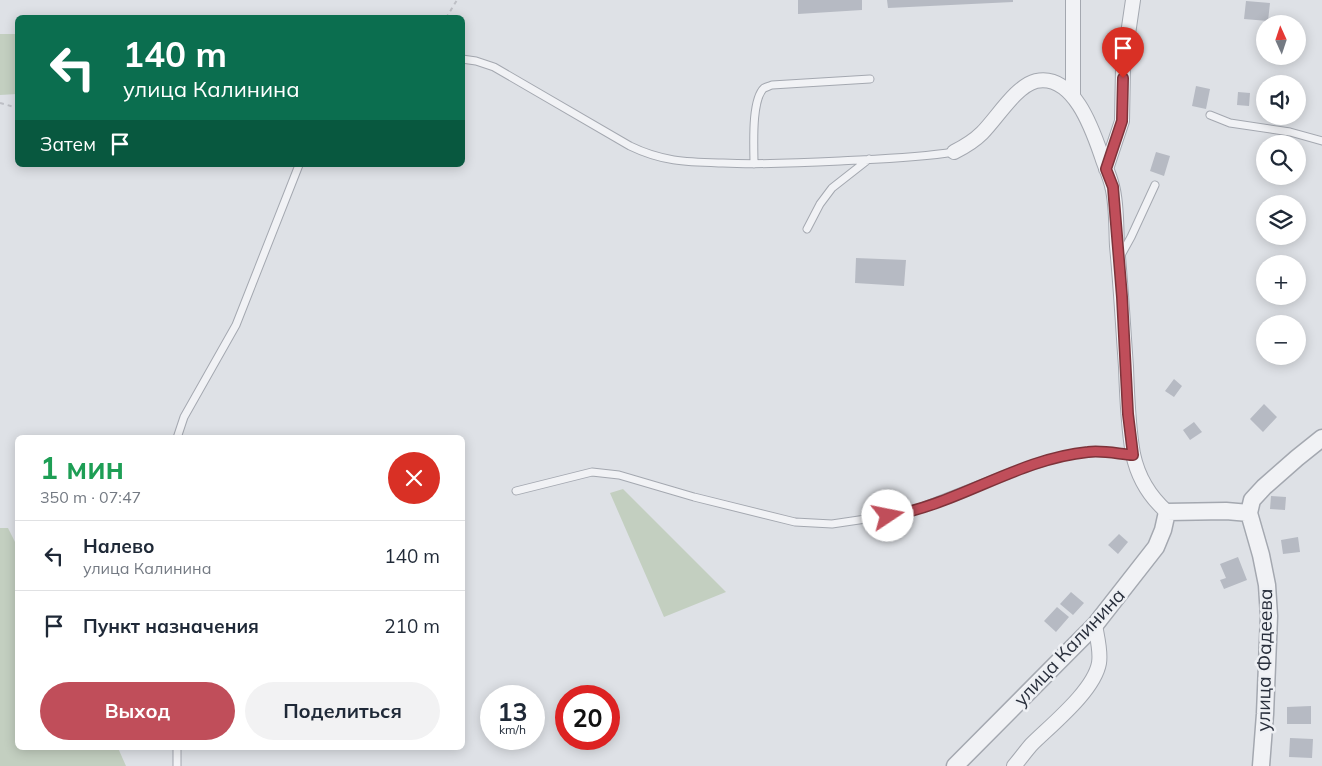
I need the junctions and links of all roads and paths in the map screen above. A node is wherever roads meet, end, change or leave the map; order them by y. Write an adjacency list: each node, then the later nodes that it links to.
1 (457, 0): 4 (path)
2 (1073, 0): 7 (street)
3 (1133, 0): 16 (street)
4 (448, 15)
5 (465, 59): 14 (lane)
6 (870, 79): 14 (lane)
7 (1073, 96): 12 (street); 16 (street)
8 (0, 103): 9 (path)
9 (15, 107)
10 (1210, 115): 11 (lane)
11 (1322, 141)
12 (954, 152): 13 (lane)
13 (869, 159): 14 (lane); 18 (lane)
14 (754, 164)
15 (298, 167): 20 (lane)
16 (1106, 169): 19 (street)
17 (1155, 184): 19 (lane)
18 (807, 229)
19 (1118, 260): 22 (street)
20 (178, 435)
21 (1322, 438): 25 (street)
22 (1133, 455): 23 (lane); 24 (street)
23 (516, 491)
24 (1166, 512): 25 (street); 26 (street, улица Калинина)
25 (1248, 513): 31 (street, улица Фадеева)
26 (1094, 625): 29 (street, улица Калинина); 30 (street)
27 (177, 750): 28 (lane)
28 (177, 766)
29 (955, 766)
30 (1014, 766)
31 (1260, 766)

